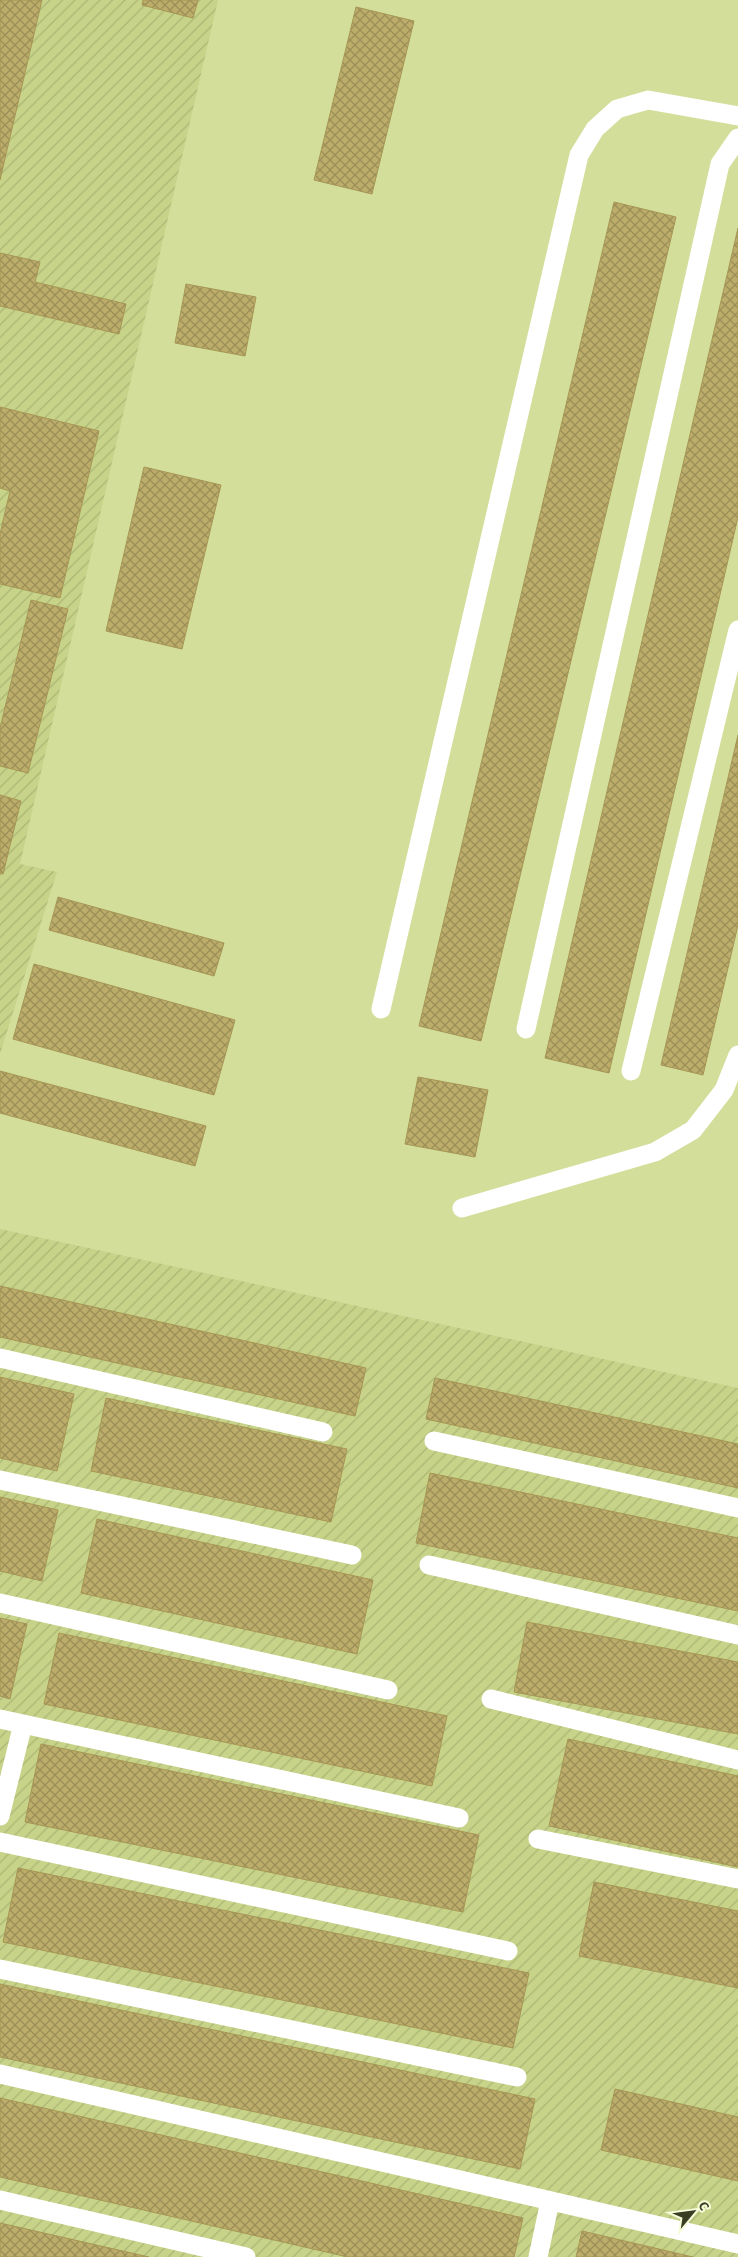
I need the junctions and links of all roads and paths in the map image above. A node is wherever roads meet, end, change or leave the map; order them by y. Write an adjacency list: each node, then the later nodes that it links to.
1 (738, 116): 4 (lane)
2 (738, 138): 5 (lane)
3 (738, 630): 7 (lane)
4 (381, 1009)
5 (526, 1029)
6 (738, 1055): 8 (lane)
7 (631, 1072)
8 (462, 1208)
9 (0, 1358): 10 (lane)
10 (323, 1432)
11 (434, 1441): 13 (lane)
12 (0, 1480): 14 (lane)
13 (738, 1508)
14 (352, 1555)
15 (429, 1565): 17 (lane)
16 (0, 1603): 18 (lane)
17 (738, 1635)
18 (388, 1690)
19 (491, 1699): 22 (lane)
20 (0, 1719): 21 (lane)
21 (23, 1724): 23 (lane); 24 (lane)
22 (738, 1760)
23 (0, 1816)
24 (459, 1818)
25 (538, 1839): 27 (lane)
26 (0, 1842): 28 (lane)
27 (738, 1879)
28 (508, 1951)
29 (0, 1969): 31 (lane)
30 (0, 2074): 33 (lane)
31 (518, 2077)
32 (0, 2200): 35 (lane)
33 (550, 2201): 34 (lane); 36 (lane)
34 (738, 2244)
35 (246, 2257)
36 (538, 2257)

